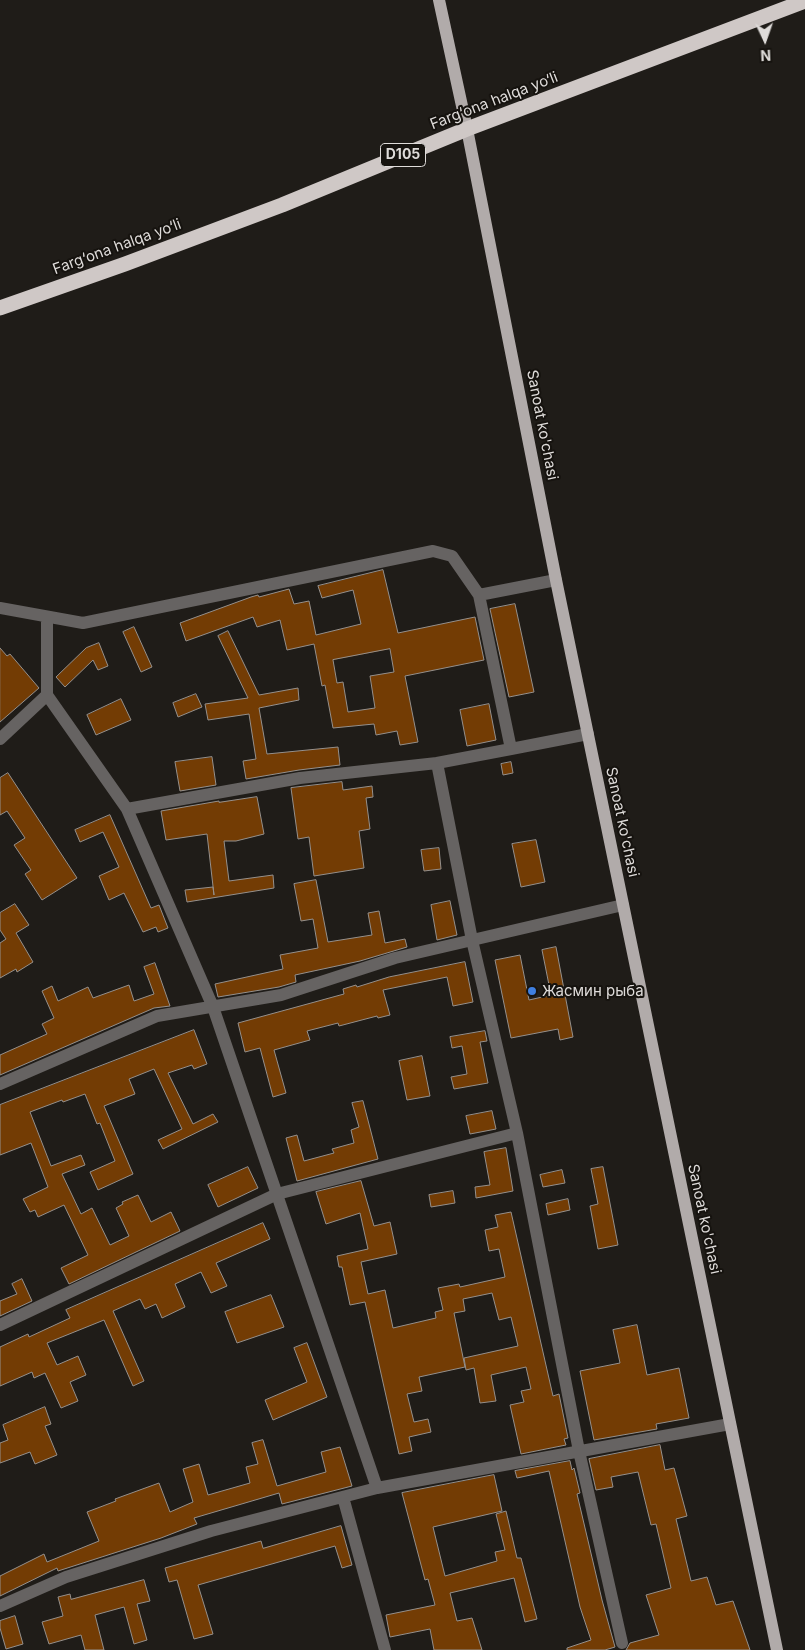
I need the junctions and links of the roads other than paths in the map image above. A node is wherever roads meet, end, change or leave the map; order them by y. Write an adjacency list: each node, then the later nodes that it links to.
1 (439, 0): 3 (main road, Sanoat ko'chasi)
2 (805, 1): 3 (highway, Farg‘ona halqa yo‘li / D105)
3 (468, 129): 4 (highway, Farg‘ona halqa yo‘li / D105); 5 (main road, Sanoat ko'chasi)
4 (0, 308)
5 (556, 580): 6 (street); 10 (main road, Sanoat ko'chasi)
6 (479, 595): 8 (street); 12 (street)
7 (0, 608): 8 (street)
8 (47, 617): 9 (street)
9 (47, 695): 11 (street); 14 (street)
10 (588, 734): 12 (street); 15 (main road, Sanoat ko'chasi)
11 (0, 739)
12 (511, 749): 13 (street)
13 (438, 763): 14 (street); 16 (street)
14 (127, 809): 17 (street)
15 (623, 904): 16 (street); 22 (main road, Sanoat ko'chasi)
16 (472, 940): 17 (street); 19 (street)
17 (213, 1007): 18 (street); 20 (street)
18 (0, 1084)
19 (517, 1133): 20 (street); 23 (street)
20 (277, 1194): 21 (street); 24 (street)
21 (0, 1325)
22 (730, 1424): 23 (street); 29 (main road, Sanoat ko'chasi)
23 (580, 1451): 24 (street); 27 (street)
24 (377, 1488): 25 (street)
25 (343, 1497): 26 (street); 28 (street)
26 (0, 1606)
27 (622, 1643)
28 (384, 1650)
29 (777, 1650)

